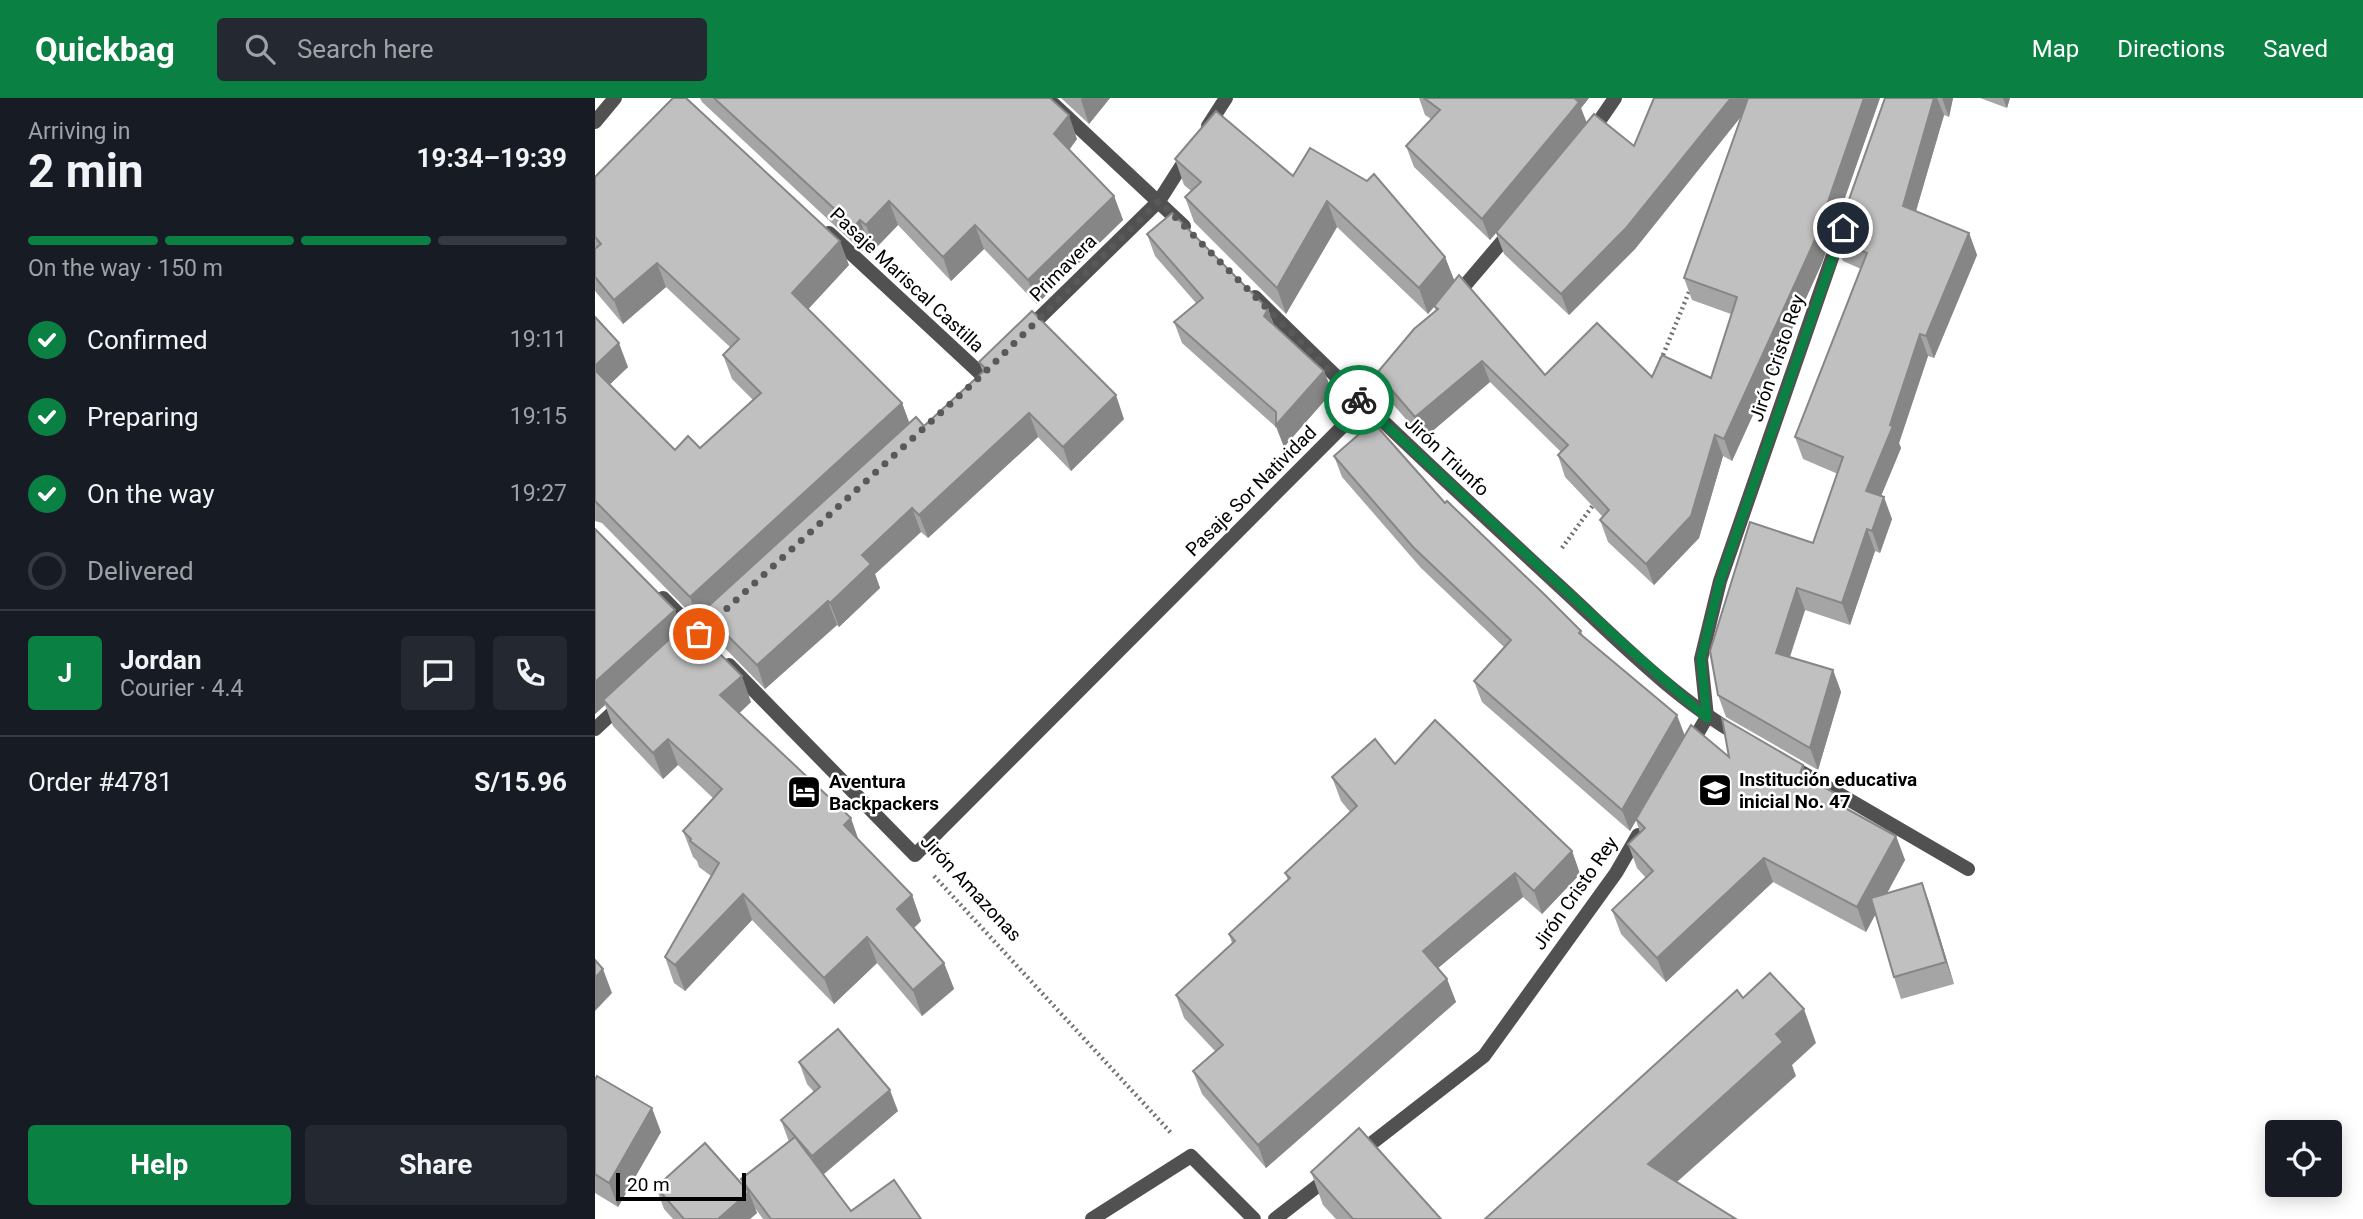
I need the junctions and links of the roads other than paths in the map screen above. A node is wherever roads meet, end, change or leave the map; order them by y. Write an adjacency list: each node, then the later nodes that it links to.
1 (615, 98): 5 (street)
2 (1047, 98): 7 (street)
3 (1226, 98): 7 (street, Primavera)
4 (1615, 98): 6 (street)
5 (595, 122)
6 (1578, 150)
7 (1159, 201): 11 (street); 14 (street, Primavera)
8 (1847, 217): 20 (street, Jirón Cristo Rey)
9 (1518, 223): 13 (street)
10 (823, 227): 16 (street, Pasaje Mariscal Castilla)
11 (1198, 240)
12 (1247, 288): 17 (street, Jirón Triunfo)
13 (1449, 304)
14 (1021, 336)
15 (1398, 365): 17 (street, Pasaje Sor Natividad)
16 (982, 375)
17 (1364, 405): 20 (street, Jirón Triunfo); 26 (street, Pasaje Sor Natividad)
18 (652, 587): 26 (street, Jirón Amazonas)
19 (633, 695): 21 (street)
20 (1707, 718): 22 (street, Jirón Triunfo); 24 (street)
21 (595, 729)
22 (1755, 745)
23 (1778, 759): 27 (street)
24 (1679, 765)
25 (1644, 825): 30 (street, Jirón Cristo Rey)
26 (915, 855)
27 (1968, 869)
28 (1093, 1219): 29 (street)
29 (1254, 1219)
30 (1275, 1219)

